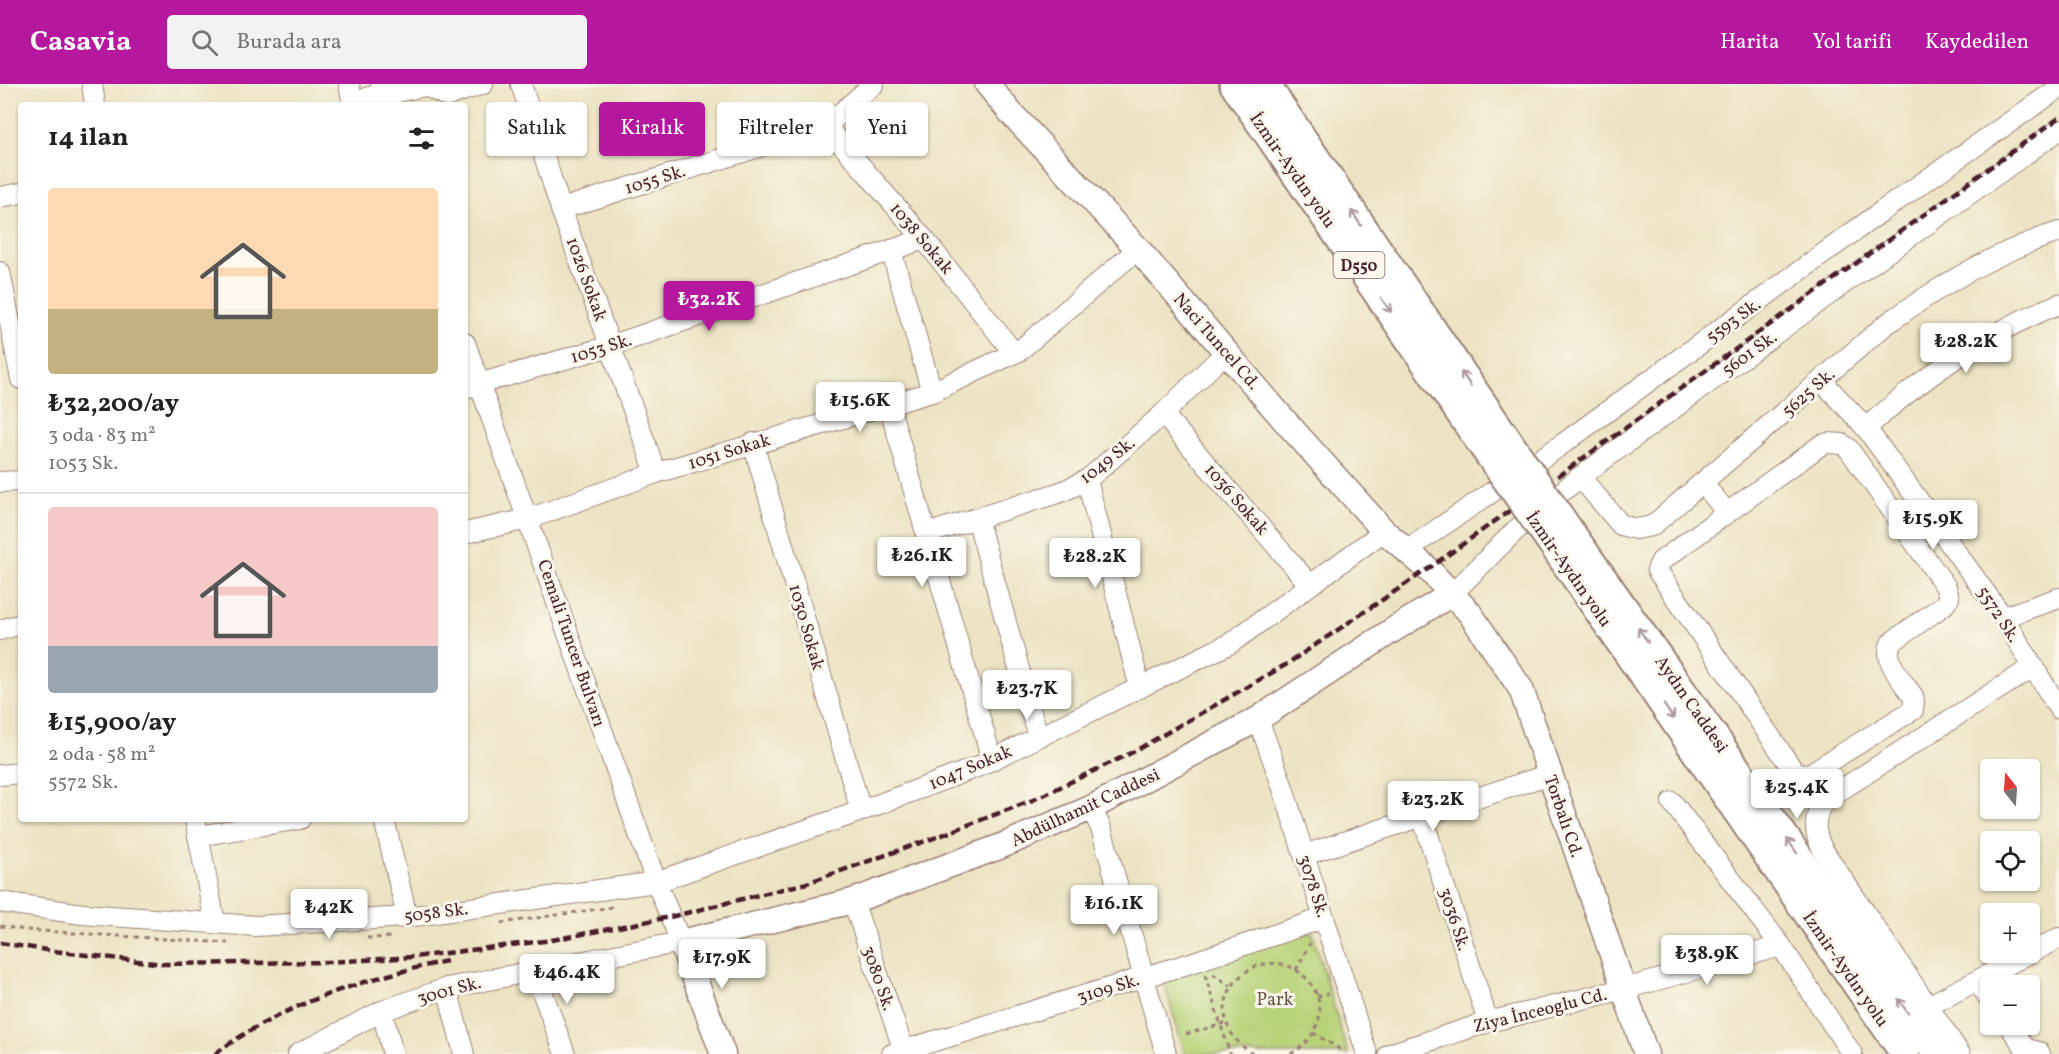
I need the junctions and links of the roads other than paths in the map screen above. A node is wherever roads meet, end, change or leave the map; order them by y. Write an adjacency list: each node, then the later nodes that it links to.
1 (92, 84): 12 (street)
2 (349, 84): 13 (street)
3 (483, 84): 11 (street)
4 (521, 84): 21 (street, 1026 Sokak)
5 (874, 84): 15 (street, 1055 Sk.)
6 (987, 84): 24 (main road, Naci Tuncel Cd.)
7 (1234, 84): 39 (highway, İzmir-Aydın yolu / D550, one-way to 39)
8 (1265, 84): 39 (highway, İzmir-Aydın yolu / D550, one-way to 8)
9 (2059, 88): 54 (street, 5593 Sk.)
10 (386, 95): 11 (street); 14 (street)
11 (444, 100)
12 (94, 102)
13 (352, 102)
14 (361, 102)
15 (834, 119)
16 (2059, 130): 42 (street, 5601 Sk.)
17 (834, 135): 23 (street, 1038 Sokak)
18 (729, 156): 21 (street, 1055 Sk.)
19 (18, 194): 20 (street)
20 (0, 197)
21 (561, 208): 28 (street, 1026 Sokak)
22 (2059, 232): 33 (street, 5625 Sk.)
23 (924, 239): 25 (street, 1053 Sk.); 30 (street, 1038 Sokak)
24 (1138, 249): 29 (main road, Naci Tuncel Cd.); 30 (street, 1051 Sokak)
25 (891, 250): 28 (street, 1053 Sk.); 35 (street)
26 (0, 272): 32 (street)
27 (2058, 308): 38 (street)
28 (610, 346): 34 (street, 1053 Sk.); 41 (street, 1026 Sokak)
29 (1227, 351): 37 (street, 1049 Sk.); 50 (main road, Naci Tuncel Cd.)
30 (1014, 354): 35 (street, 1051 Sokak)
31 (468, 359): 34 (street, Cemali Tuncer Bulvarı)
32 (18, 364)
33 (1822, 381): 38 (street, 5572 Sk.); 46 (street, 5625 Sk.)
34 (473, 386): 49 (street, Cemali Tuncer Bulvarı)
35 (932, 392): 36 (street, 1051 Sokak)
36 (889, 405): 40 (street, 1051 Sokak); 52 (street)
37 (1163, 414): 43 (street, 1049 Sk.); 55 (street, 1036 Sokak)
38 (1866, 428): 58 (street, 5572 Sk.)
39 (1491, 437): 53 (highway, İzmir-Aydın yolu / D550, bridge)
40 (753, 443): 41 (street, 1051 Sokak); 72 (street, 1030 Sokak)
41 (656, 472): 49 (street, 1051 Sokak)
42 (1580, 477): 46 (street, 5625 Sk.); 56 (street, 5601 Sk.)
43 (1087, 480): 48 (street, 1049 Sk.); 62 (street)
44 (18, 481): 45 (street)
45 (0, 482)
46 (1703, 483): 47 (street)
47 (1727, 513): 47 (street)
48 (977, 518): 52 (street, 1049 Sk.); 65 (street)
49 (528, 519): 51 (street, 1051 Sokak); 78 (street, Cemali Tuncer Bulvarı)
50 (1384, 531): 54 (main road, Naci Tuncel Cd.); 55 (street, 1047 Sokak)
51 (468, 532)
52 (926, 534): 66 (street)
53 (1561, 538): 108 (highway, İzmir-Aydın yolu / D550, one-way to 108); 109 (highway, Aydın Caddesi / D550, one-way to 53)
54 (1407, 550): 56 (main road, Naci Tuncel Cd.)
55 (1310, 585): 62 (street, 1047 Sokak)
56 (1453, 593): 64 (main road, Abdülhamit Caddesi); 68 (main road, Torbalı Cd.)
57 (2059, 598): 58 (street)
58 (2003, 617): 61 (street, 5572 Sk.)
59 (18, 625): 60 (street)
60 (0, 630)
61 (2033, 667): 63 (street, 5572 Sk.); 93 (street)
62 (1140, 688): 65 (street, 1047 Sokak)
63 (2059, 709)
64 (1258, 719): 71 (main road, Abdülhamit Caddesi); 77 (street, 3078 Sk.)
65 (1038, 737): 66 (street, 1047 Sokak)
66 (992, 760): 72 (street, 1047 Sokak)
67 (18, 772): 69 (street)
68 (1550, 774): 73 (street); 92 (main road, Torbalı Cd.)
69 (0, 775)
70 (1672, 802): 86 (street)
71 (1091, 808): 79 (main road, Abdülhamit Caddesi); 88 (street)
72 (861, 811): 78 (street, 1047 Sokak)
73 (1422, 816): 77 (street); 95 (street, 3036 Sk.)
74 (265, 822): 76 (street)
75 (385, 822): 81 (street)
76 (196, 828): 83 (street)
77 (1304, 855): 82 (street, 3078 Sk.)
78 (656, 882): 81 (street, 5058 Sk.); 85 (street, Cemali Tuncer Bulvarı)
79 (853, 901): 85 (main road, Abdülhamit Caddesi); 97 (street, 3080 Sk.)
80 (0, 902): 83 (street, 5058 Sk.)
81 (407, 917): 83 (street, 5058 Sk.)
82 (1324, 918): 88 (street, 3109 Sk.); 104 (street, 3078 Sk.)
83 (215, 923)
84 (2059, 938): 89 (street)
85 (681, 942): 87 (street, 3001 Sk.); 102 (main road)
86 (1781, 945): 92 (street, Ziya İnceoglu Cd.); 107 (street)
87 (534, 969): 91 (street, 3001 Sk.); 101 (street)
88 (1145, 976): 97 (street, 3109 Sk.); 103 (street)
89 (1977, 981): 90 (street); 93 (street)
90 (1980, 985)
91 (447, 988): 94 (street, 3001 Sk.); 100 (street)
92 (1624, 990): 95 (street, Ziya İnceoglu Cd.); 106 (main road, Torbalı Cd.)
93 (1928, 1006): 110 (street)
94 (382, 1011): 98 (street, 3001 Sk.); 99 (street)
95 (1488, 1022): 105 (street, Ziya İnceoglu Cd.)
96 (2016, 1035): 111 (street)
97 (900, 1053)
98 (298, 1054)
99 (393, 1054)
100 (464, 1054)
101 (565, 1054)
102 (723, 1054)
103 (1166, 1054)
104 (1367, 1054)
105 (1389, 1054)
106 (1646, 1054)
107 (1852, 1054)
108 (1905, 1054)
109 (1937, 1054)
110 (1960, 1054)
111 (2040, 1054)

